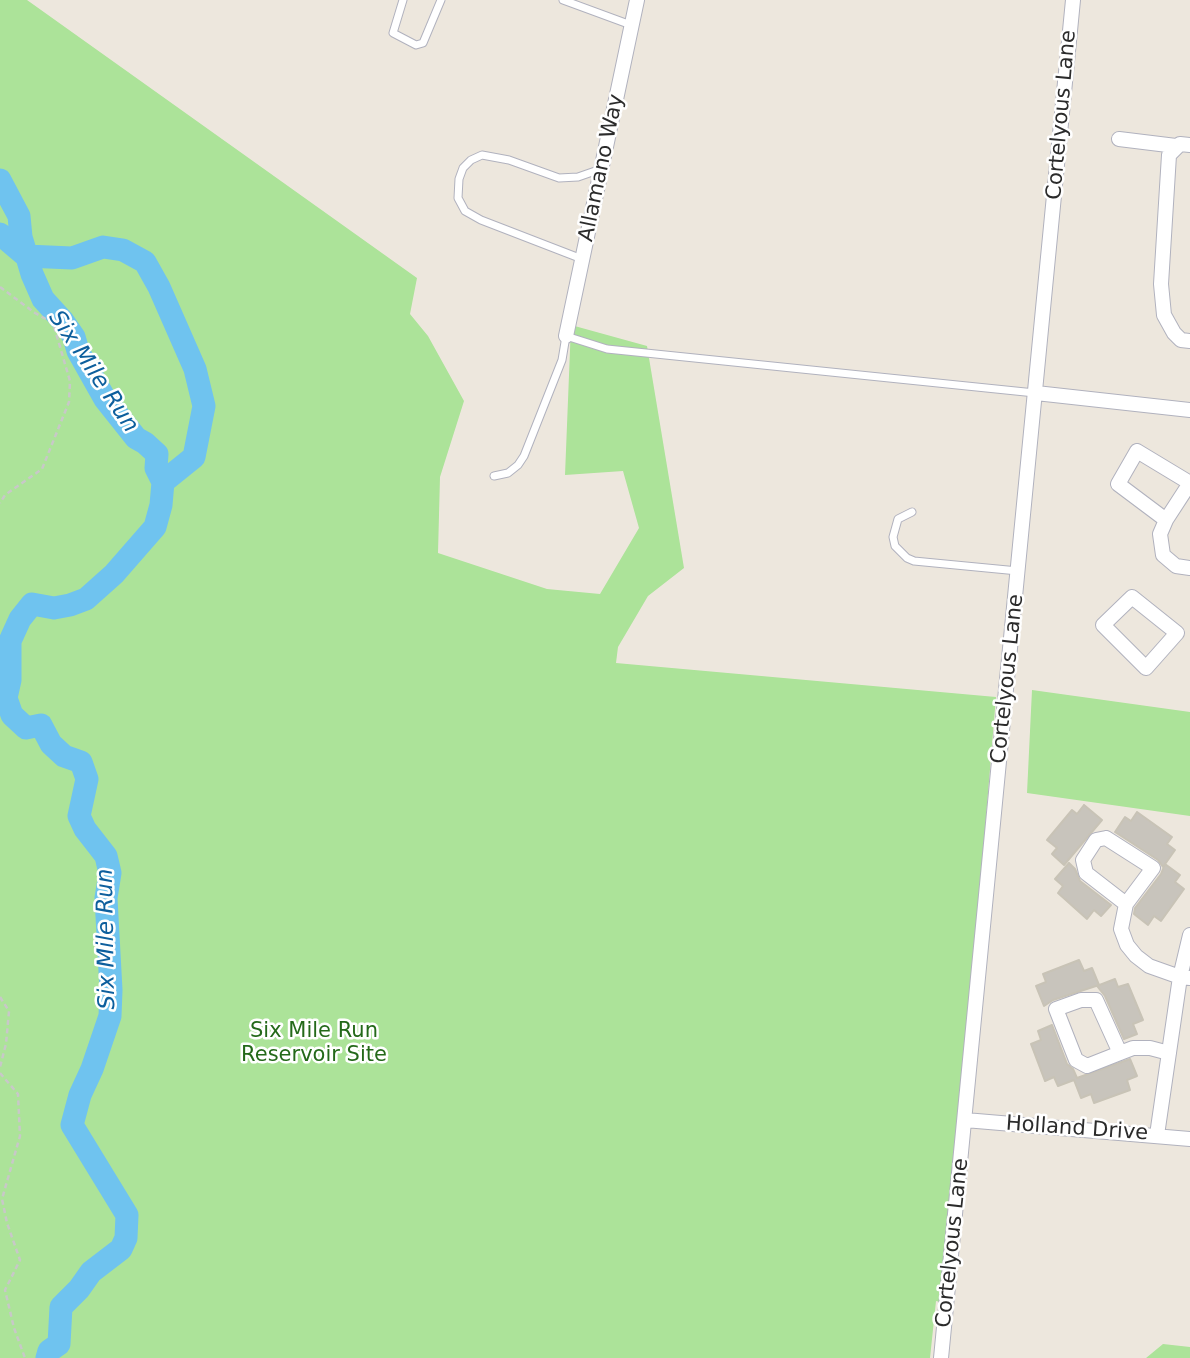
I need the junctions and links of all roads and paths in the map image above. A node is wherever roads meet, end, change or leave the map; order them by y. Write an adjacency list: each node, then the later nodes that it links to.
1 (403, 0): 2 (lane)
2 (441, 0)
3 (563, 0): 6 (lane)
4 (637, 0): 6 (street, Allamano Way)
5 (1073, 0): 14 (street, Cortelyous Lane)
6 (631, 25): 9 (street, Allamano Way)
7 (1119, 139): 8 (street)
8 (1183, 146): 13 (street)
9 (601, 169): 10 (street, Allamano Way); 10 (lane)
10 (582, 259): 12 (street, Allamano Way)
11 (0, 287): 18 (path)
12 (566, 336): 14 (lane); 16 (lane)
13 (1190, 341)
14 (1036, 393): 15 (street); 22 (street, Cortelyous Lane)
15 (1190, 410)
16 (494, 477)
17 (1190, 483): 20 (street); 20 (street)
18 (0, 503)
19 (912, 512): 22 (lane)
20 (1166, 520): 21 (street)
21 (1190, 568)
22 (1018, 571): 32 (street, Cortelyous Lane)
23 (1183, 630): 23 (street)
24 (1126, 904): 24 (street); 26 (street)
25 (1190, 935): 26 (street)
26 (1185, 978): 29 (street)
27 (0, 997): 30 (path)
28 (1120, 1053): 28 (street); 29 (street)
29 (1169, 1053): 33 (street)
30 (0, 1067)
31 (0, 1073): 35 (path)
32 (965, 1120): 33 (street, Holland Drive); 36 (street, Cortelyous Lane)
33 (1157, 1135): 34 (street, Holland Drive)
34 (1190, 1139)
35 (25, 1358)
36 (942, 1358)

